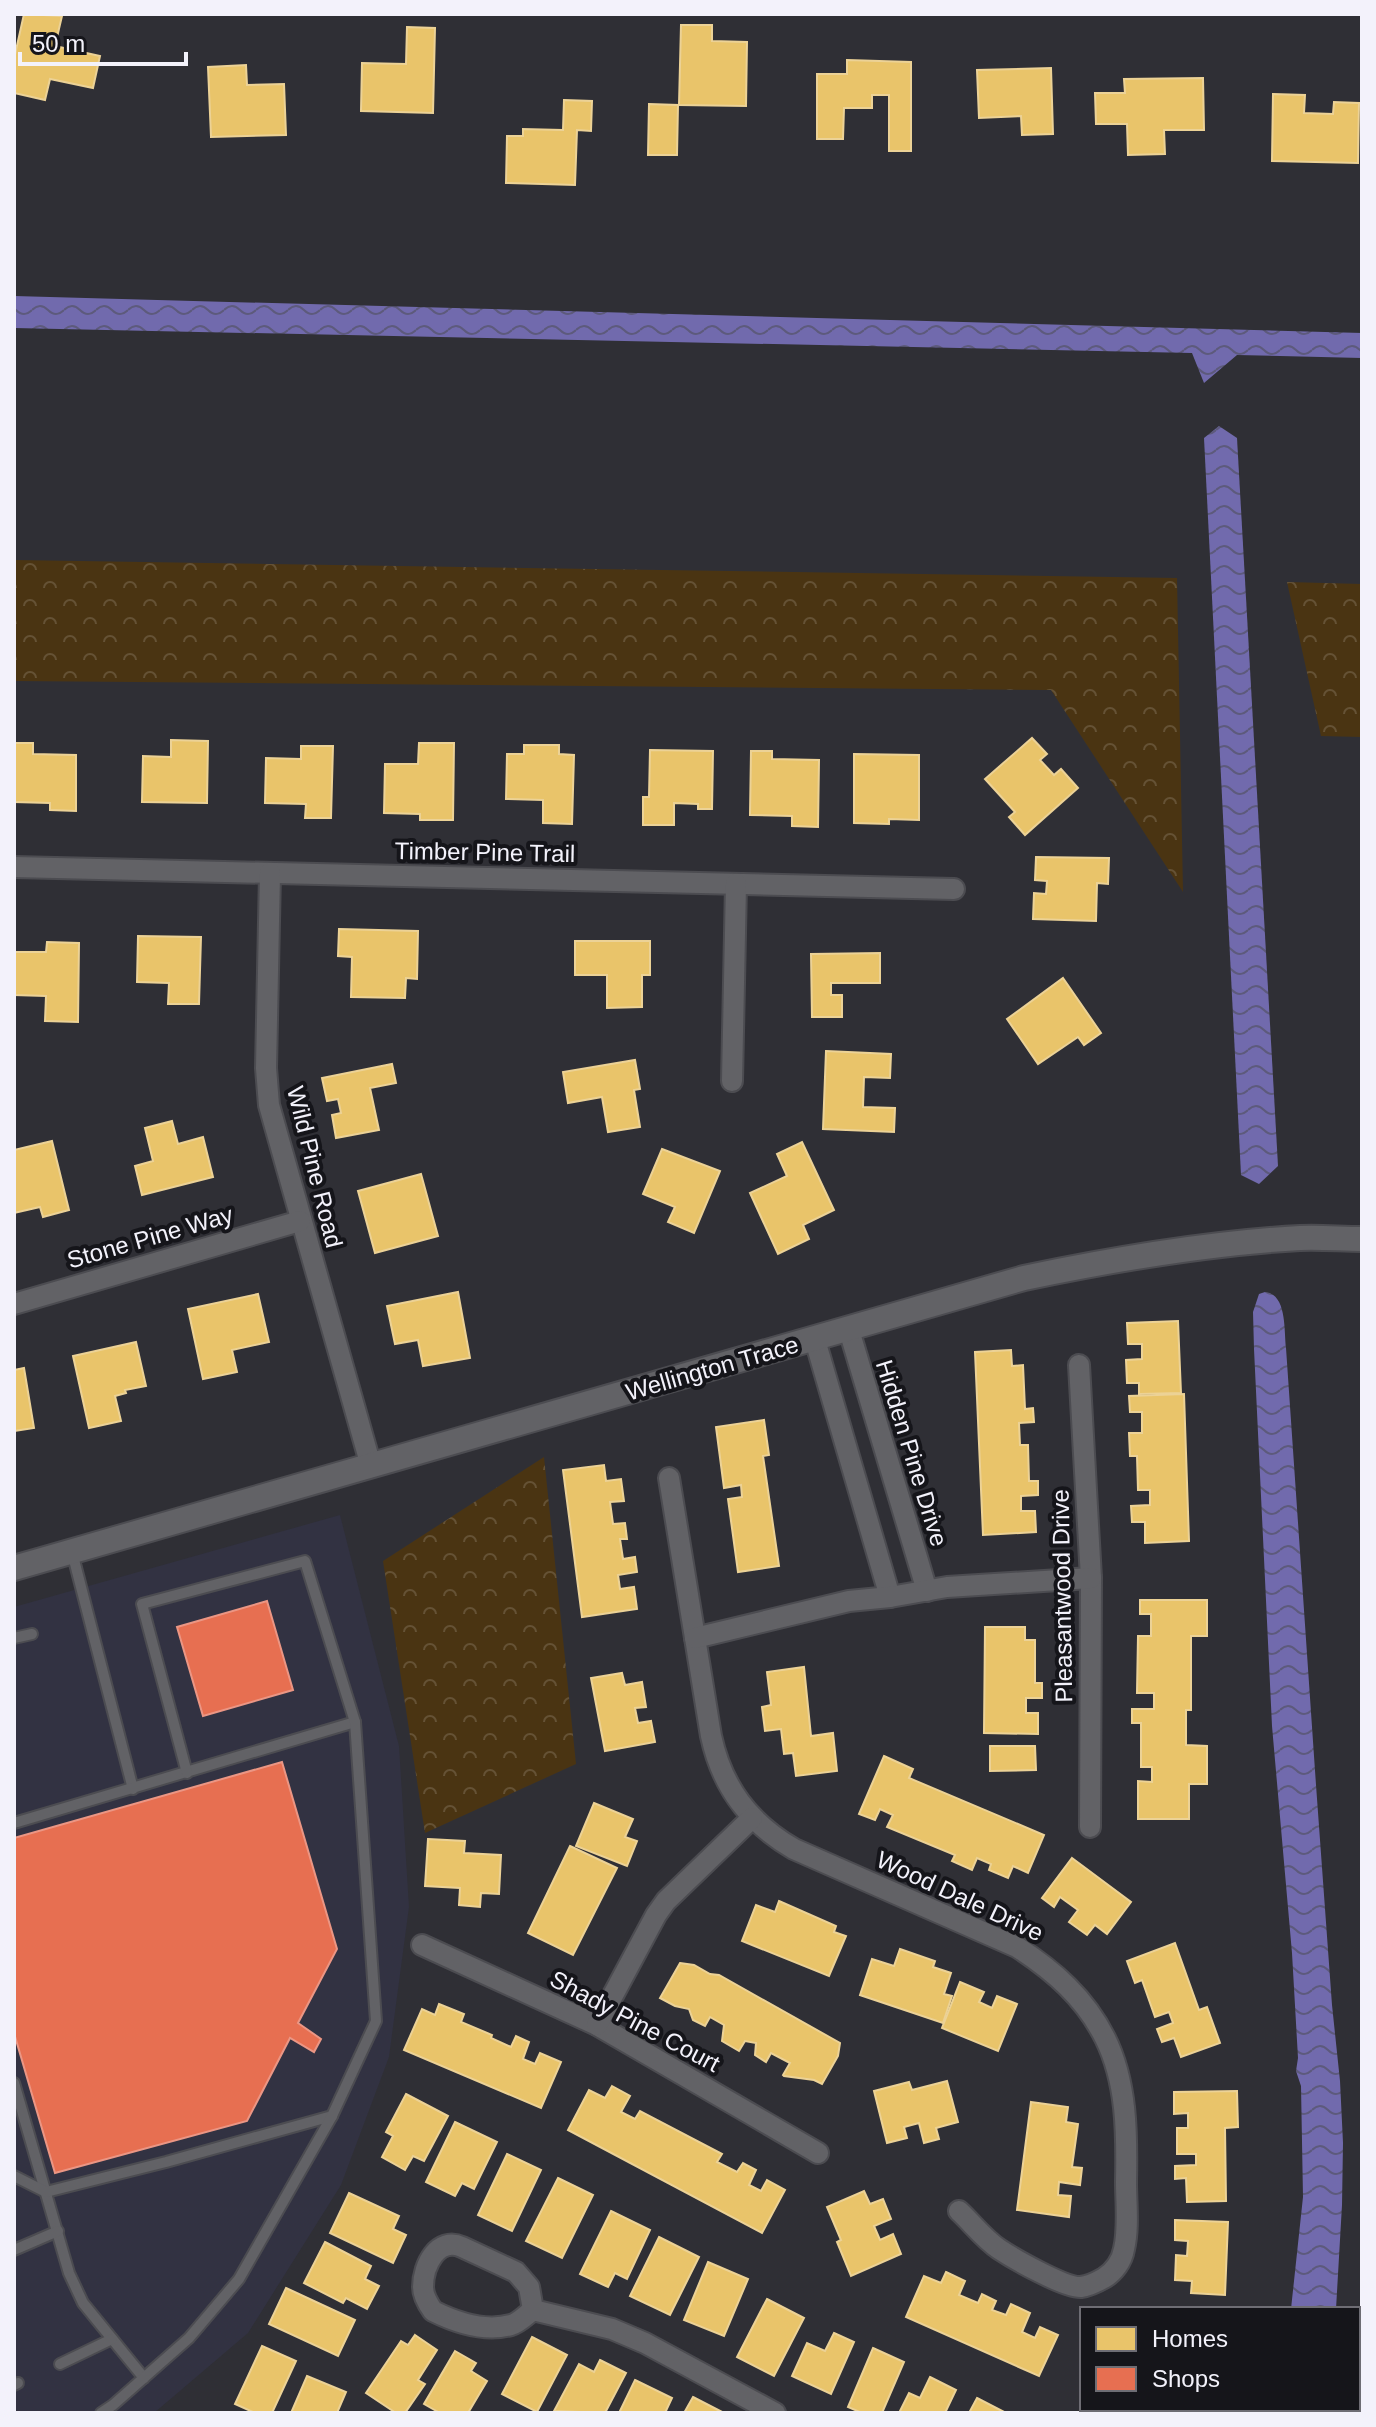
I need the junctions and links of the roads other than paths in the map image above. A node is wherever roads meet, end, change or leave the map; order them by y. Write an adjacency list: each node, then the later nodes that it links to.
1 (14, 867): 2 (street, Timber Pine Trail)
2 (270, 873): 3 (street, Timber Pine Trail); 6 (street, Wild Pine Road)
3 (736, 884): 4 (street, Timber Pine Trail); 5 (street)
4 (954, 889)
5 (732, 1081)
6 (300, 1221): 8 (street, Stone Pine Way); 12 (street, Wild Pine Road)
7 (1362, 1239): 9 (street, Wellington Trace)
8 (14, 1304)
9 (849, 1330): 10 (street, Wellington Trace); 18 (street, Hidden Pine Drive)
10 (815, 1340): 12 (street, Wellington Trace); 19 (street)
11 (1079, 1365): 17 (street, Pleasantwood Drive)
12 (371, 1466): 14 (street, Wellington Trace)
13 (669, 1478): 22 (street, Wood Dale Drive)
14 (72, 1552): 15 (street, Wellington Trace); 16 (street, Wellington Trace); 25 (lane)
15 (14, 1561)
16 (14, 1568)
17 (1091, 1578): 18 (street); 28 (street, Pleasantwood Drive)
18 (927, 1591): 19 (street)
19 (890, 1597): 22 (street)
20 (32, 1634): 21 (lane)
21 (14, 1638)
22 (695, 1638): 26 (street, Wood Dale Drive)
23 (355, 1722): 24 (lane); 24 (lane); 33 (lane)
24 (187, 1773): 25 (lane)
25 (133, 1789): 27 (lane)
26 (752, 1818): 30 (street); 37 (street, Wood Dale Drive)
27 (14, 1823)
28 (1090, 1827)
29 (422, 1945): 30 (street, Shady Pine Court)
30 (597, 2025): 34 (street, Shady Pine Court)
31 (14, 2083): 32 (lane)
32 (16, 2101): 36 (lane)
33 (332, 2116): 36 (lane); 43 (lane)
34 (818, 2153)
35 (14, 2176): 36 (lane)
36 (46, 2192): 38 (lane)
37 (959, 2211)
38 (58, 2231): 39 (lane); 41 (lane)
39 (14, 2250)
40 (542, 2313): 40 (street); 45 (street)
41 (112, 2339): 42 (lane); 43 (lane)
42 (60, 2364)
43 (144, 2378): 44 (lane)
44 (101, 2413)
45 (775, 2413)

